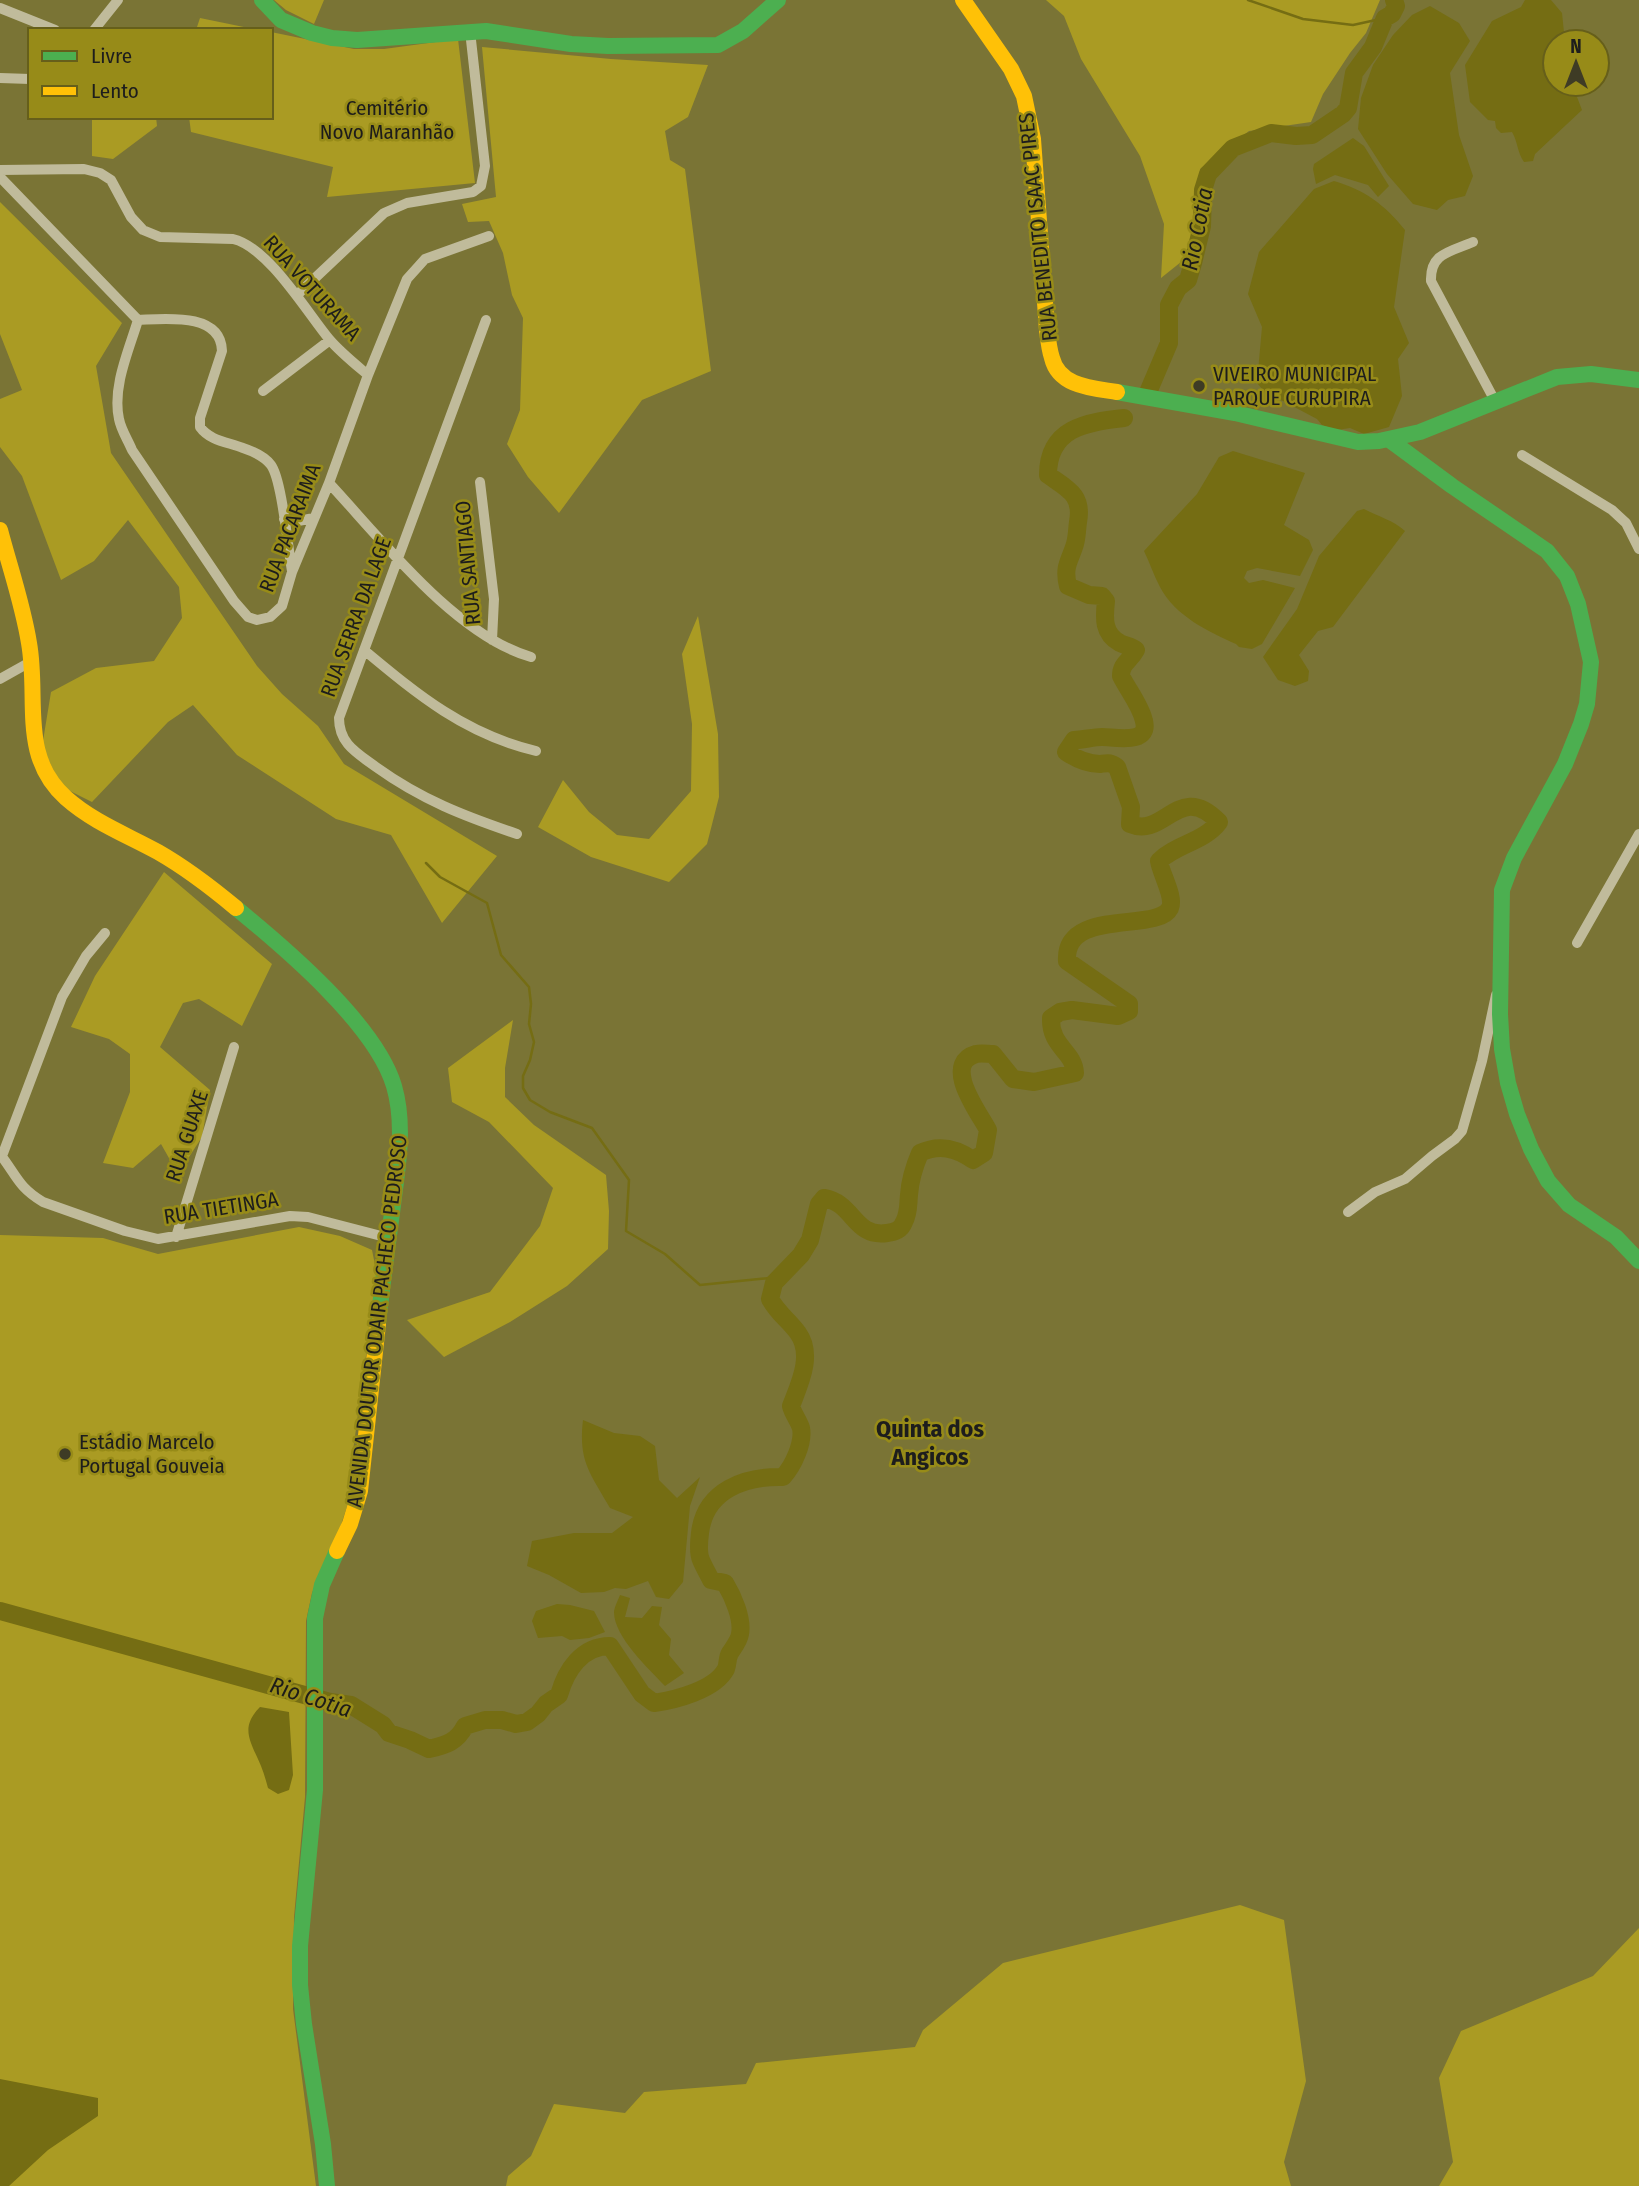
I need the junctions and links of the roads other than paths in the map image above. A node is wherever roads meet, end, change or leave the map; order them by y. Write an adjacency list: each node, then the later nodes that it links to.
1 (118, 0): 7 (street)
2 (261, 0): 8 (street)
3 (778, 0): 8 (street)
4 (963, 0): 23 (street, RUA BENEDITO ISAAC PIRES)
5 (0, 8): 6 (street)
6 (50, 28)
7 (96, 28)
8 (470, 32): 15 (street)
9 (0, 78): 10 (street)
10 (28, 79)
11 (0, 170): 15 (street, RUA VOTURAMA)
12 (0, 177): 16 (street)
13 (489, 236): 19 (street, RUA PACARAIMA)
14 (1473, 242): 22 (street)
15 (298, 295): 18 (street, RUA VOTURAMA)
16 (138, 320): 28 (street); 32 (street, RUA PACARAIMA)
17 (486, 320): 31 (street, RUA SERRA DA LAGE)
18 (330, 340): 19 (street, RUA VOTURAMA); 21 (street)
19 (368, 375): 26 (street, RUA PACARAIMA)
20 (1639, 380): 22 (street, RUA BENEDITO ISAAC PIRES)
21 (262, 391)
22 (1495, 401): 23 (street, RUA BENEDITO ISAAC PIRES)
23 (1391, 441): 43 (street)
24 (1522, 455): 30 (street)
25 (480, 482): 33 (street, RUA SANTIAGO)
26 (329, 483): 27 (street, RUA PACARAIMA); 31 (street)
27 (314, 518): 28 (street); 32 (street, RUA PACARAIMA)
28 (284, 519): 32 (street)
29 (0, 530): 36 (street, AVENIDA DOUTOR ODAIR PACHECO PEDROSO)
30 (1639, 549)
31 (398, 560): 33 (street); 34 (street, RUA SERRA DA LAGE)
32 (292, 572)
33 (492, 640): 35 (street)
34 (364, 650): 38 (street); 39 (street, RUA SERRA DA LAGE)
35 (531, 657)
36 (32, 661): 37 (street); 48 (street, AVENIDA DOUTOR ODAIR PACHECO PEDROSO)
37 (0, 679)
38 (536, 751)
39 (517, 834)
40 (1639, 834): 42 (street)
41 (105, 933): 45 (street)
42 (1577, 943)
43 (1499, 982): 46 (street); 49 (street)
44 (234, 1047): 47 (street, RUA GUAXE)
45 (1, 1155): 47 (street, RUA TIETINGA)
46 (1348, 1212)
47 (176, 1237): 48 (street, RUA TIETINGA)
48 (389, 1238): 50 (street, AVENIDA DOUTOR ODAIR PACHECO PEDROSO)
49 (1639, 1261)
50 (327, 2186)

